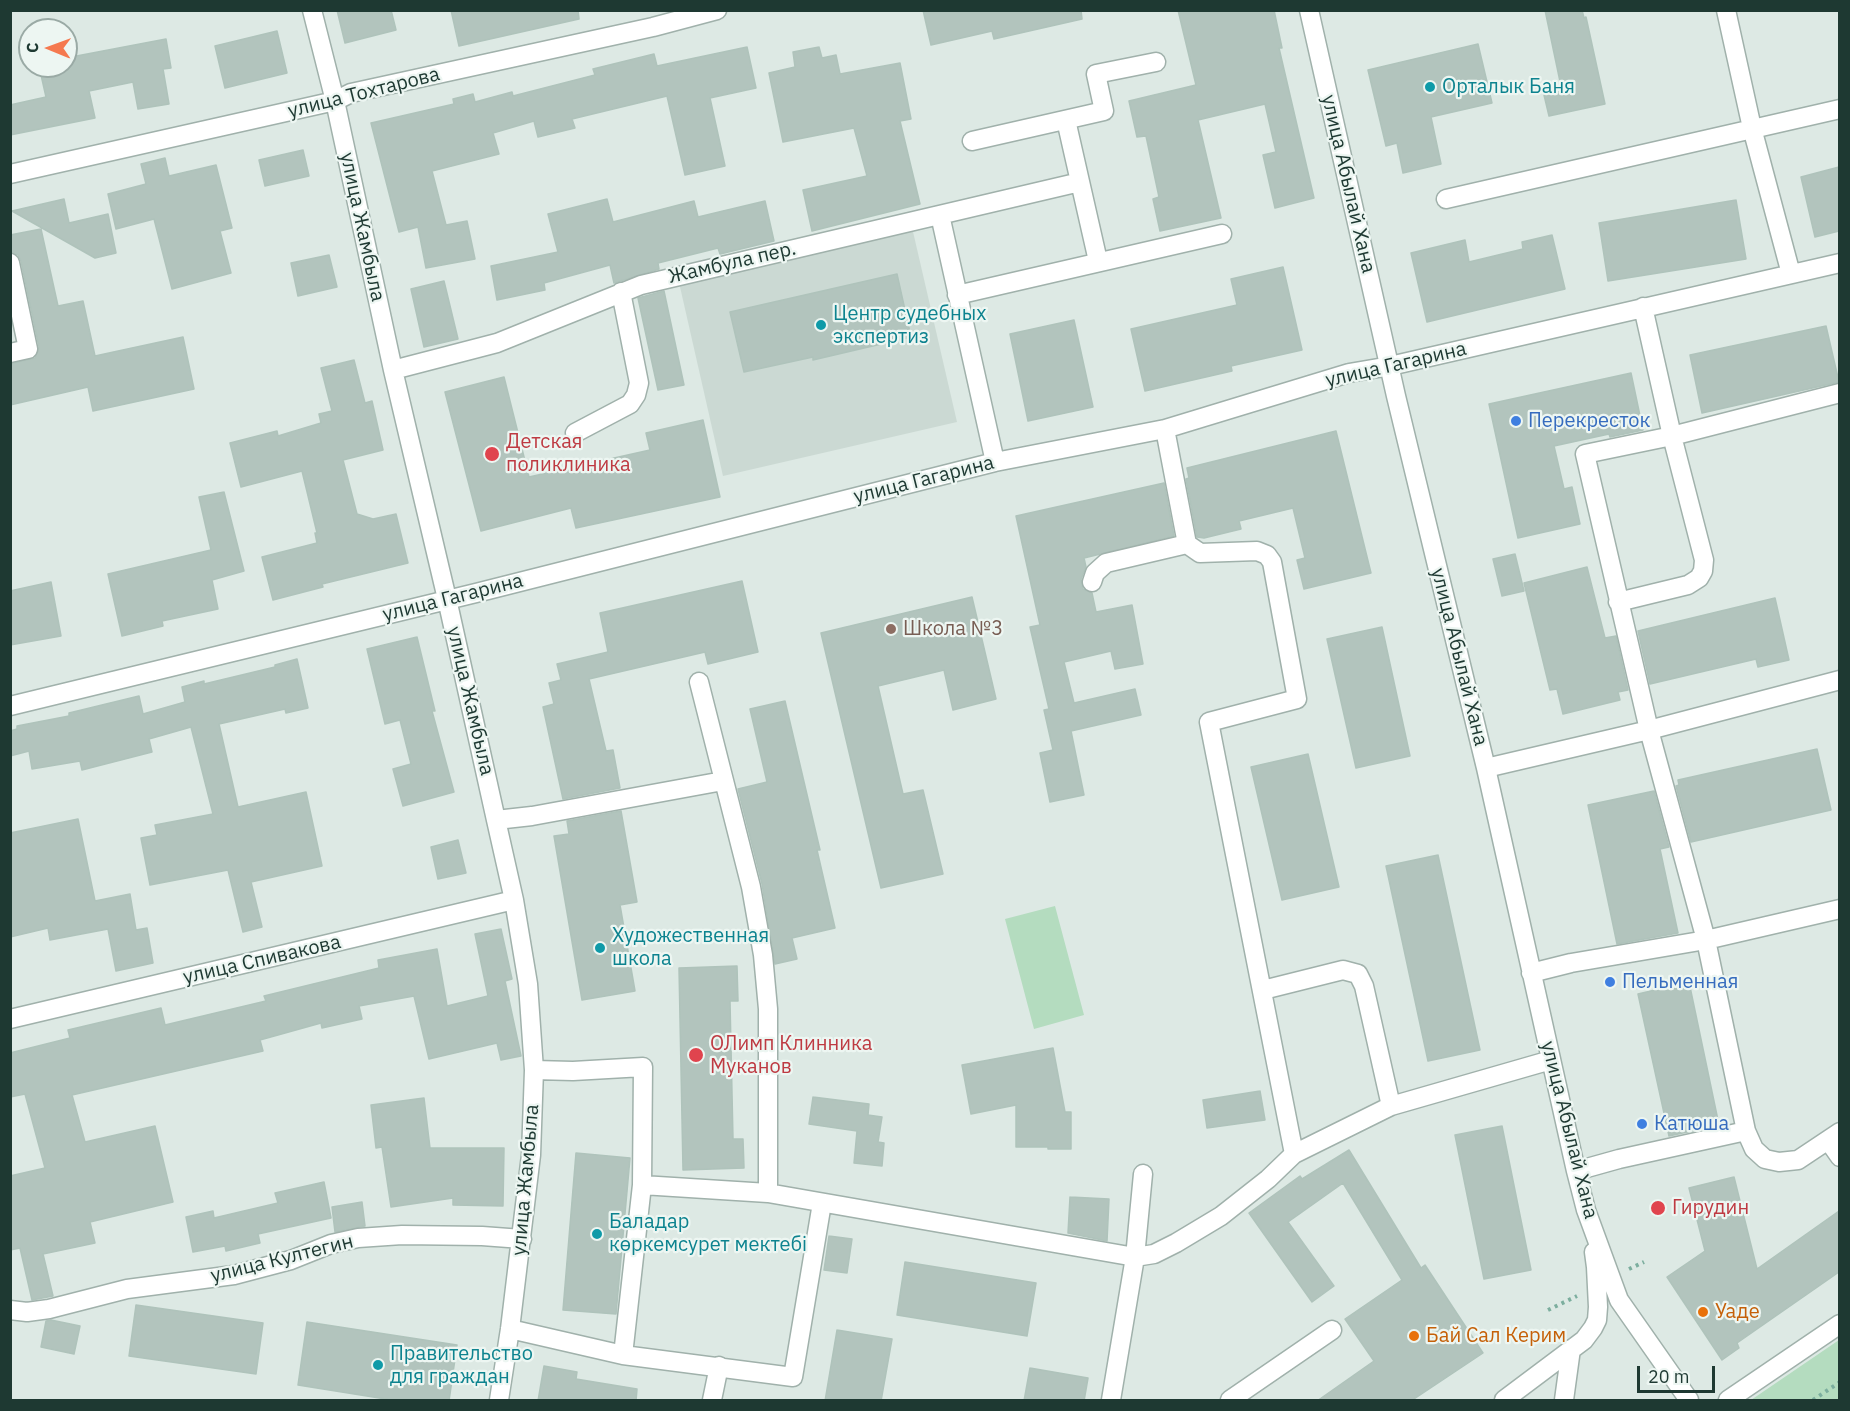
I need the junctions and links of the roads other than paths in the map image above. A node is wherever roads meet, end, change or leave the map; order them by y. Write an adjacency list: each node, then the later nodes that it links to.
1 (312, 10): 7 (street, улица Жамбыла)
2 (717, 10): 5 (street, улица Тохтарова)
3 (1309, 10): 25 (street, улица Абылай Хана)
4 (1726, 10): 10 (street)
5 (651, 19): 7 (street, улица Тохтарова)
6 (1156, 62): 9 (street)
7 (335, 101): 12 (street, улица Тохтарова); 26 (street, улица Жамбыла)
8 (1839, 109): 10 (street)
9 (1066, 120): 11 (street); 13 (street)
10 (1752, 128): 14 (street); 20 (street)
11 (972, 141)
12 (10, 174)
13 (1080, 182): 15 (street, Жамбула пер.); 17 (street)
14 (1446, 200)
15 (939, 216): 21 (street, Жамбула пер.); 22 (street)
16 (1222, 234): 17 (street)
17 (1098, 261): 22 (street)
18 (10, 263): 24 (street)
19 (1839, 263): 20 (street, улица Гагарина)
20 (1791, 274): 23 (street, улица Гагарина)
21 (621, 292): 26 (street, Жамбула пер.); 29 (street)
22 (957, 294): 31 (street)
23 (1642, 307): 25 (street, улица Гагарина); 30 (street)
24 (10, 353)
25 (1390, 366): 28 (street, улица Гагарина); 40 (street, улица Абылай Хана)
26 (393, 370): 34 (street, улица Жамбыла)
27 (1839, 393): 30 (street)
28 (1166, 429): 31 (street, улица Гагарина); 32 (street)
29 (574, 433)
30 (1672, 436): 35 (street); 35 (street)
31 (995, 462): 34 (street, улица Гагарина)
32 (1187, 544): 33 (street); 47 (street)
33 (1092, 582)
34 (447, 599): 38 (street, улица Гагарина); 42 (street, улица Жамбыла)
35 (1618, 602): 39 (street)
36 (1839, 680): 39 (street)
37 (699, 682): 41 (street)
38 (10, 706)
39 (1649, 730): 40 (street); 45 (street)
40 (1486, 768): 46 (street, улица Абылай Хана)
41 (723, 782): 42 (street); 59 (street)
42 (496, 820): 43 (street, улица Жамбыла)
43 (514, 900): 48 (street, улица Спивакова); 50 (street, улица Жамбыла)
44 (1839, 909): 45 (street)
45 (1706, 940): 46 (street); 52 (street)
46 (1531, 973): 49 (street, улица Абылай Хана)
47 (1263, 990): 51 (street); 54 (street)
48 (10, 1019)
49 (1551, 1060): 51 (street); 56 (street, улица Абылай Хана)
50 (534, 1070): 58 (street); 62 (street, улица Жамбыла)
51 (1391, 1106): 54 (street)
52 (1746, 1131): 53 (street); 56 (street)
53 (1834, 1136): 55 (street)
54 (1294, 1154): 63 (street)
55 (1839, 1157)
56 (1576, 1171): 61 (street, улица Абылай Хана)
57 (1143, 1174): 63 (street)
58 (642, 1185): 59 (street); 69 (street)
59 (768, 1193): 60 (street)
60 (822, 1203): 63 (street); 70 (street)
61 (1586, 1209): 68 (street); 77 (street, улица Абылай Хана)
62 (522, 1239): 64 (street, улица Култегин); 66 (street, улица Жамбыла)
63 (1135, 1257): 73 (street)
64 (10, 1310)
65 (1839, 1324): 78 (street)
66 (510, 1329): 69 (street); 71 (street, улица Жамбыла)
67 (1332, 1330): 74 (street)
68 (1571, 1349): 75 (street); 76 (street)
69 (623, 1355): 70 (street)
70 (719, 1366): 72 (street)
71 (499, 1401)
72 (712, 1401)
73 (1112, 1401)
74 (1230, 1401)
75 (1503, 1401)
76 (1563, 1401)
77 (1689, 1401)
78 (1728, 1401)

